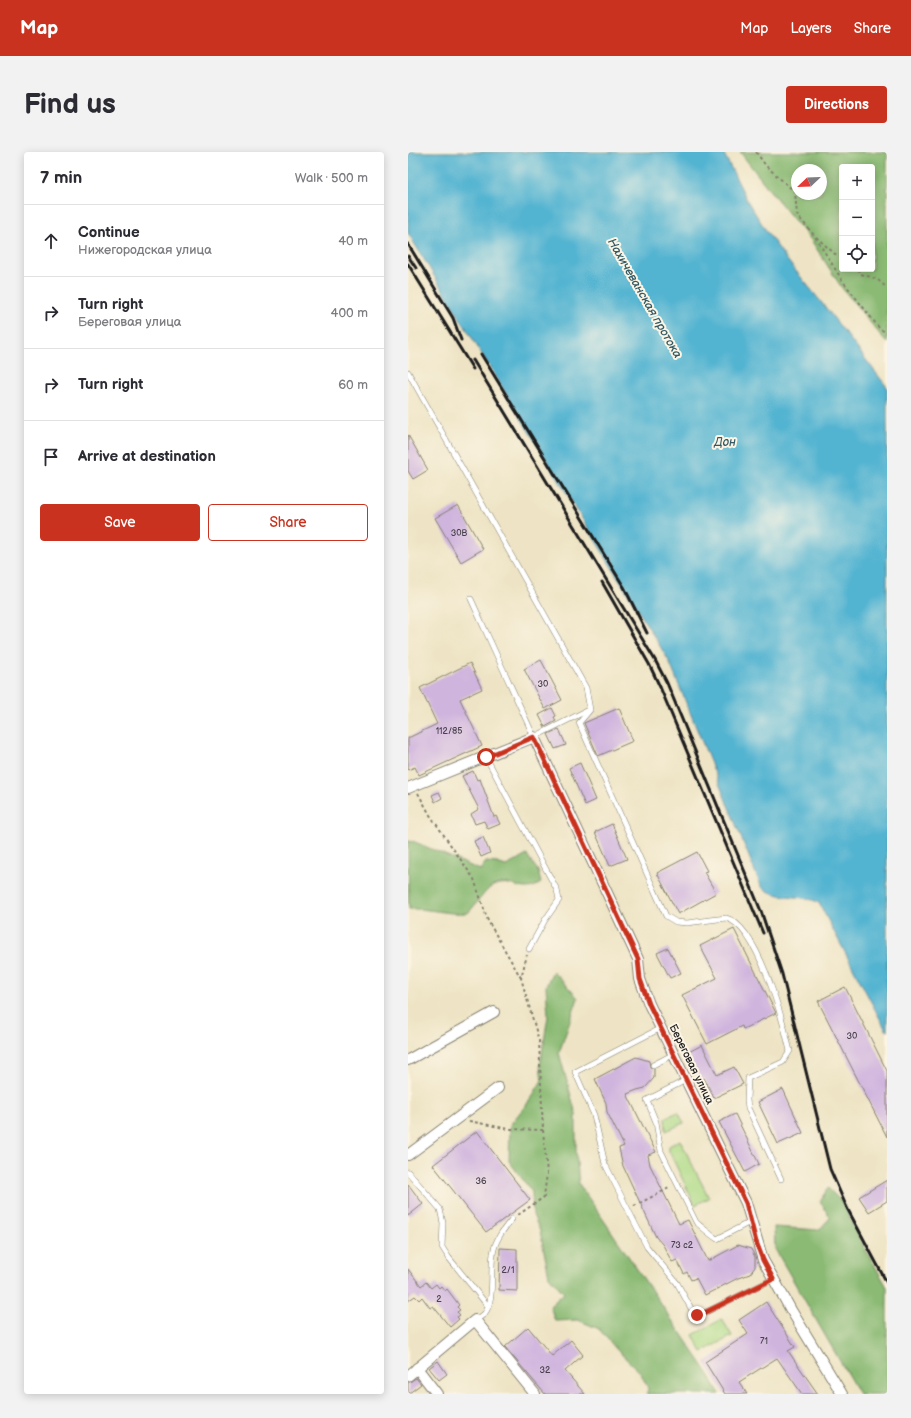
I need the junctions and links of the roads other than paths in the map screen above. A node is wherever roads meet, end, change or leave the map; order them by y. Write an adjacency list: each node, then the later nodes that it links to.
1 (408, 372): 3 (lane)
2 (471, 600): 4 (lane)
3 (590, 710): 4 (lane); 17 (lane)
4 (534, 737): 5 (street); 9 (street, Береговая улица)
5 (486, 757): 6 (street); 7 (lane)
6 (411, 787)
7 (528, 950)
8 (494, 1012): 11 (street)
9 (661, 1028): 10 (street, Береговая улица); 20 (lane)
10 (674, 1054): 12 (lane); 13 (street, Береговая улица)
11 (408, 1060)
12 (653, 1065)
13 (686, 1080): 19 (street, Береговая улица); 19 (lane)
14 (498, 1088): 15 (street)
15 (408, 1155)
16 (408, 1172): 21 (lane)
17 (781, 1179)
18 (512, 1219): 21 (lane)
19 (752, 1222): 20 (street, Береговая улица)
20 (773, 1279): 27 (street, Береговая улица)
21 (488, 1306): 22 (lane)
22 (475, 1320): 23 (street); 26 (street)
23 (417, 1368): 24 (street); 25 (street)
24 (408, 1376)
25 (437, 1394)
26 (535, 1394)
27 (842, 1394)

